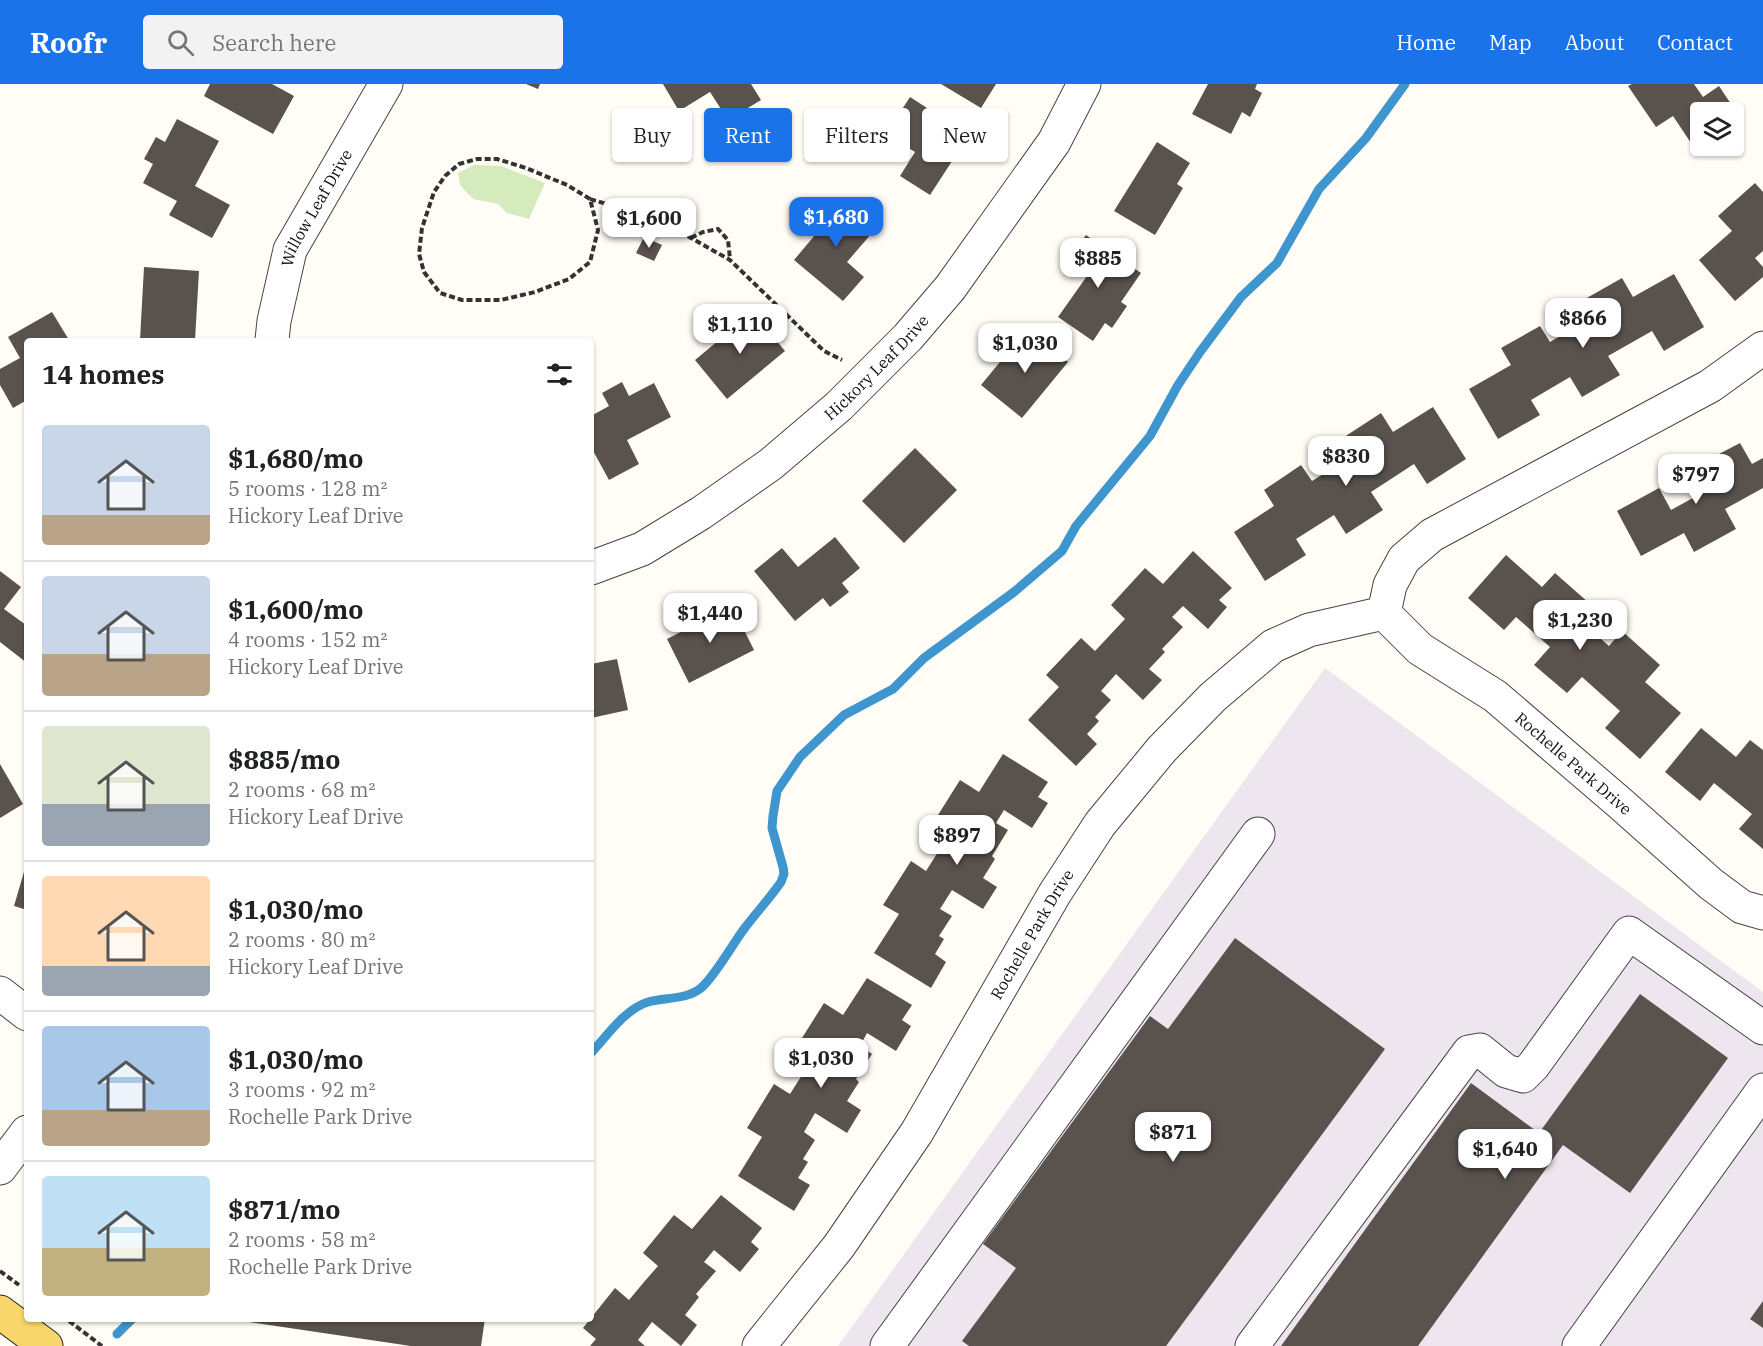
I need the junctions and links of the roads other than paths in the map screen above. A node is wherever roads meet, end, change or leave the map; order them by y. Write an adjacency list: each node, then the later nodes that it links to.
1 (386, 84): 3 (street, Willow Leaf Drive)
2 (1084, 84): 5 (street, Hickory Leaf Drive)
3 (272, 338)
4 (1763, 348): 6 (street)
5 (594, 567)
6 (1384, 613): 8 (street, Rochelle Park Drive); 17 (street, Rochelle Park Drive)
7 (1258, 834): 18 (street)
8 (1763, 913)
9 (0, 993): 10 (street)
10 (24, 1012)
11 (1763, 1028): 19 (street)
12 (1763, 1090): 20 (street)
13 (24, 1136): 14 (street)
14 (0, 1168)
15 (0, 1312): 16 (main road)
16 (46, 1346)
17 (759, 1346)
18 (887, 1346)
19 (1252, 1346)
20 (1579, 1346)

